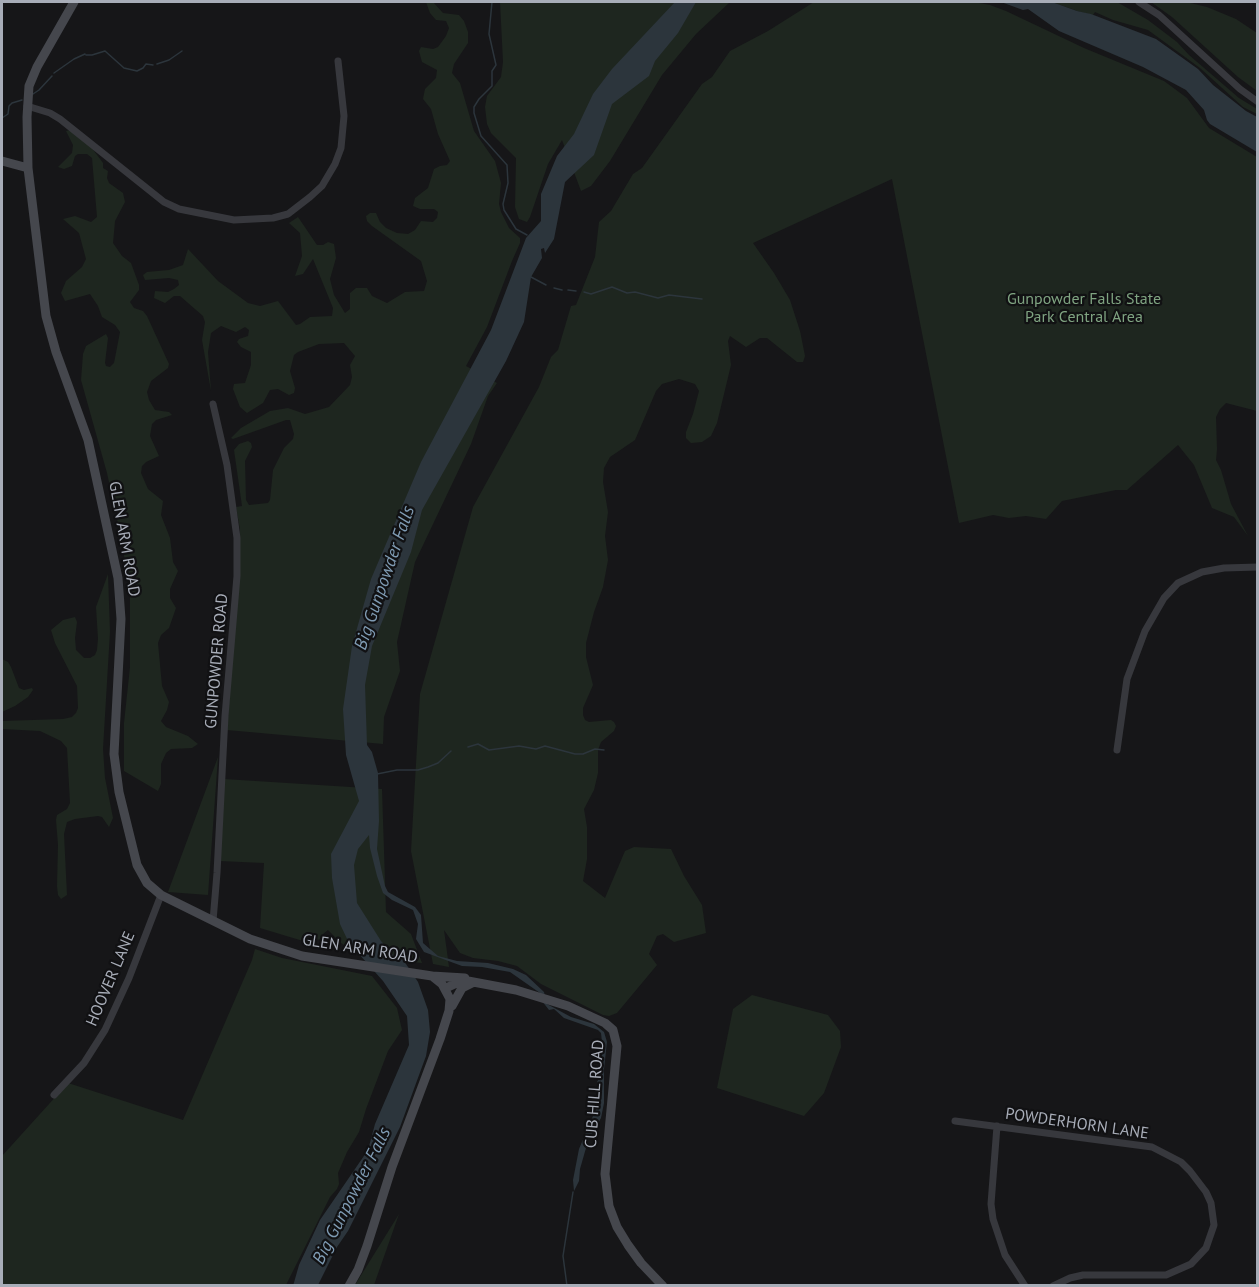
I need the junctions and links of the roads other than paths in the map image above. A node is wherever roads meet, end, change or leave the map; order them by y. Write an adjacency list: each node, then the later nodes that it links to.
1 (74, 2): 5 (main road, GLEN ARM ROAD)
2 (1139, 2): 4 (street)
3 (338, 61): 5 (street)
4 (1257, 102)
5 (27, 106): 7 (main road, GLEN ARM ROAD)
6 (2, 160): 7 (main road)
7 (28, 168): 11 (main road, GLEN ARM ROAD)
8 (213, 404): 12 (street, GUNPOWDER ROAD)
9 (1257, 567): 10 (street)
10 (1117, 750)
11 (161, 896): 12 (main road, GLEN ARM ROAD); 17 (street, HOOVER LANE)
12 (213, 921): 13 (main road, GLEN ARM ROAD)
13 (428, 975): 14 (main road); 15 (main road, GLEN ARM ROAD)
14 (477, 981): 15 (main road, CUB HILL ROAD); 16 (main road); 21 (main road, CUB HILL ROAD)
15 (446, 988): 16 (main road)
16 (449, 1011): 20 (main road)
17 (54, 1095)
18 (955, 1121): 19 (street, POWDERHORN LANE)
19 (997, 1126): 22 (street); 23 (street, POWDERHORN LANE)
20 (349, 1286)
21 (663, 1286)
22 (1025, 1286)
23 (1053, 1286)

